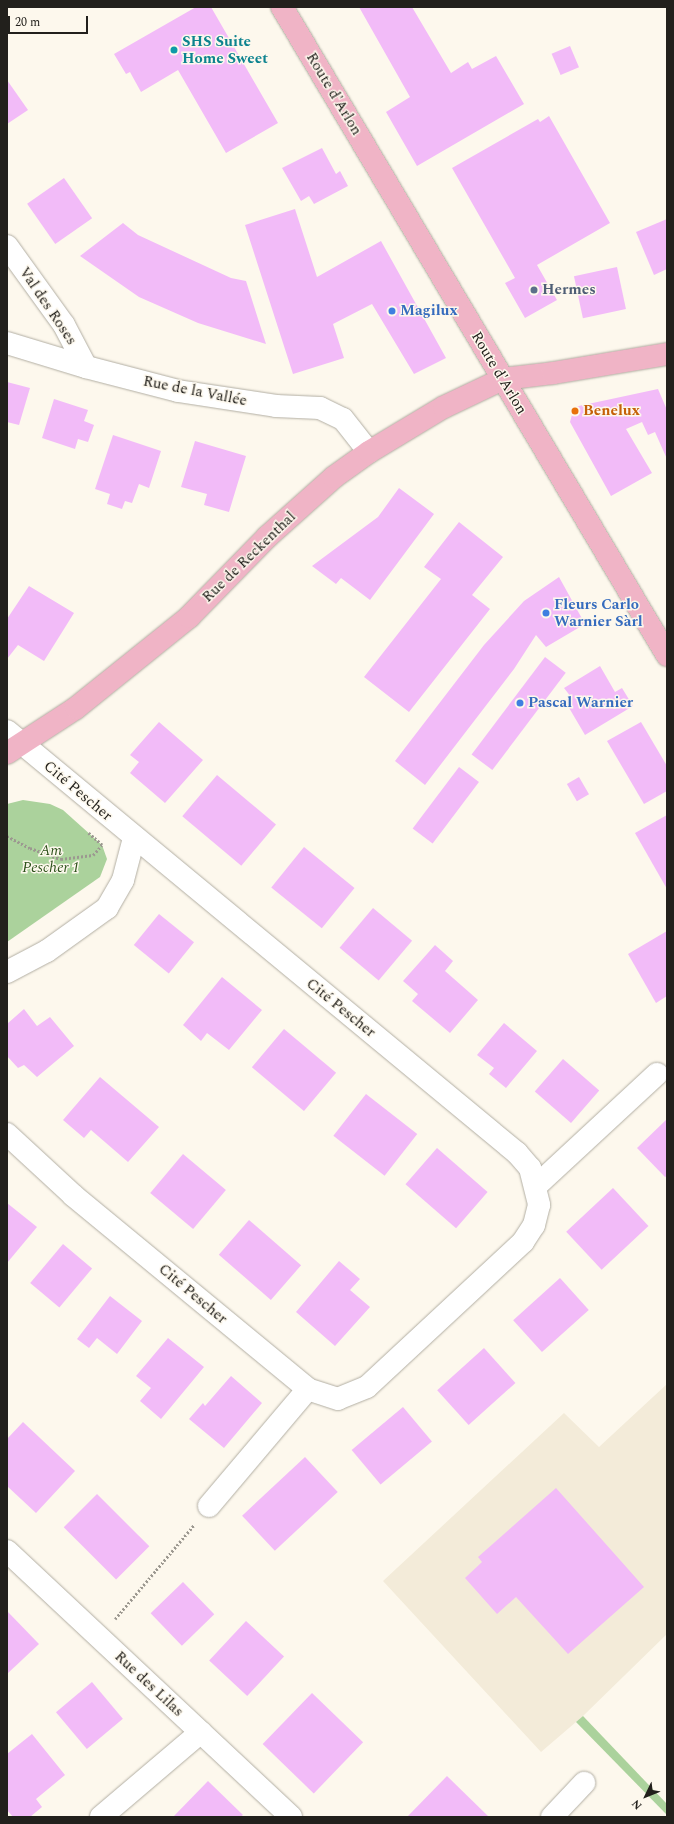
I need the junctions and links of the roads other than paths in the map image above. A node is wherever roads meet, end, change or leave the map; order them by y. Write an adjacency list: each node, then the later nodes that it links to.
1 (282, 7): 6 (main road, Route d'Arlon)
2 (7, 246): 5 (street, Val des Roses)
3 (7, 343): 5 (street, Rue de la Vallée)
4 (667, 354): 6 (main road, Rue de Reckenthal)
5 (86, 367): 7 (street, Rue de la Vallée)
6 (503, 379): 7 (main road, Rue de Reckenthal); 8 (main road, Route d'Arlon)
7 (369, 452): 9 (main road, Rue de Reckenthal)
8 (667, 655)
9 (12, 743): 10 (street, Cité Pescher)
10 (134, 838): 11 (street); 14 (street, Cité Pescher)
11 (7, 972)
12 (657, 1074): 14 (street)
13 (7, 1134): 15 (street, Cité Pescher)
14 (536, 1186): 15 (street, Cité Pescher)
15 (308, 1389): 16 (street)
16 (209, 1506)
17 (7, 1551): 18 (street, Rue des Lilas)
18 (201, 1732): 20 (street); 21 (street, Rue des Lilas)
19 (584, 1783): 22 (street)
20 (101, 1817)
21 (291, 1817)
22 (552, 1817)

